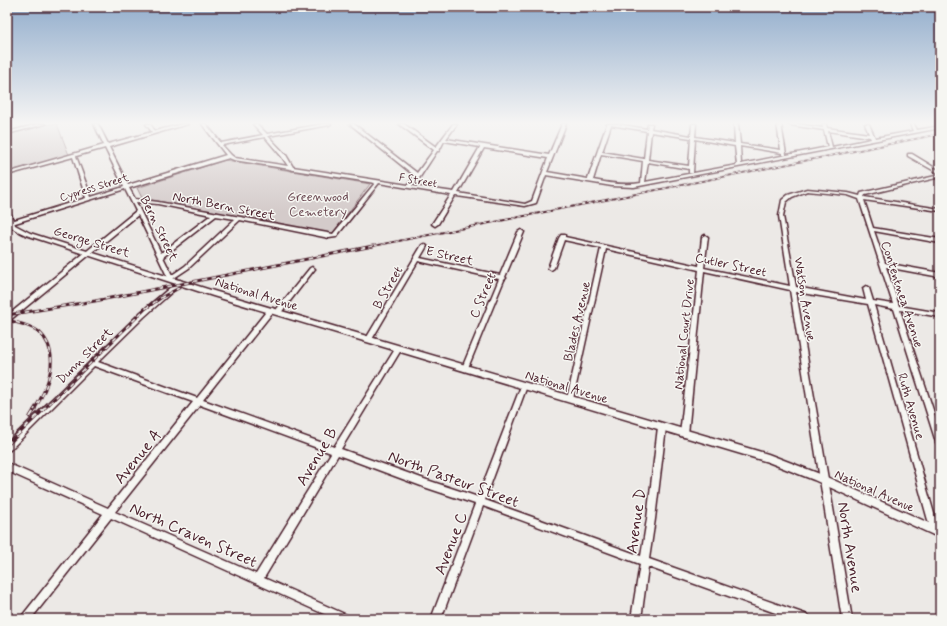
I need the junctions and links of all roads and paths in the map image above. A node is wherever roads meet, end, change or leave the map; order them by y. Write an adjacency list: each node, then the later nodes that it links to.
1 (80, 153): 18 (street)
2 (110, 153): 35 (street, Bern Street)
3 (227, 153): 20 (street)
4 (281, 153): 25 (street)
5 (389, 153): 30 (street)
6 (434, 153): 30 (street)
7 (479, 153): 37 (street)
8 (528, 153): 21 (street)
9 (552, 153): 21 (street)
10 (600, 153): 32 (street)
11 (601, 153): 22 (street)
12 (646, 153): 22 (street)
13 (692, 153): 24 (street)
14 (738, 153): 23 (street)
15 (780, 153): 17 (street)
16 (790, 153): 17 (street)
17 (784, 154): 23 (street)
18 (74, 155): 28 (street); 39 (street)
19 (910, 155): 27 (street)
20 (229, 156): 25 (street, F Street); 35 (street, Cypress Street)
21 (551, 157): 26 (street)
22 (645, 160): 24 (street); 34 (street)
23 (739, 165): 29 (street)
24 (692, 168): 29 (street)
25 (292, 169): 33 (street, F Street)
26 (545, 173): 32 (street); 37 (street, F Street)
27 (940, 173)
28 (7, 174)
29 (691, 175): 34 (street)
30 (418, 176): 36 (street)
31 (940, 176): 38 (street)
32 (590, 181): 34 (street)
33 (378, 182): 36 (street, F Street); 45 (street, North Bern Street)
34 (643, 184)
35 (127, 187): 39 (street, Cypress Street); 40 (street, Bern Street)
36 (409, 187): 37 (street, F Street)
37 (454, 195): 47 (street)
38 (861, 198): 41 (street); 48 (street, Contentnea Avenue); 66 (street, Watson Avenue)
39 (88, 199): 46 (street, Cypress Street)
40 (134, 200): 42 (street, Bern Street); 44 (street, North Bern Street)
41 (940, 210)
42 (139, 211): 54 (street); 55 (street, Bern Street)
43 (7, 212): 46 (street)
44 (215, 214): 45 (street, North Bern Street); 55 (street)
45 (238, 219): 62 (street)
46 (9, 224): 54 (street, George Street)
47 (435, 224)
48 (871, 229): 51 (street); 57 (street, Contentnea Avenue)
49 (521, 232): 63 (street, C Street)
50 (705, 236): 60 (street, National Court Drive)
51 (940, 241)
52 (424, 246): 56 (street, B Street)
53 (604, 247): 59 (street, Cutler Street); 60 (street, Cutler Street); 77 (street, Blades Avenue)
54 (89, 253): 62 (street, George Street); 71 (street)
55 (161, 256): 62 (street, Bern Street)
56 (416, 259): 63 (street, E Street); 72 (street, B Street)
57 (882, 264): 61 (street); 68 (street, Contentnea Avenue)
58 (312, 268): 69 (street, Avenue A)
59 (551, 268)
60 (702, 269): 66 (street, Cutler Street); 80 (street, National Court Drive)
61 (940, 275)
62 (171, 278): 64 (street, George Street)
63 (503, 278): 75 (street, C Street)
64 (180, 282): 69 (street, National Avenue); 74 (street, Dunn Street)
65 (866, 288): 67 (street, Ruth Avenue)
66 (793, 289): 67 (street, Cutler Street); 85 (street, Watson Avenue)
67 (871, 302): 68 (street, Cutler Street); 88 (street, Ruth Avenue)
68 (895, 307): 70 (street, Cutler Street); 81 (street, Contentnea Avenue)
69 (275, 311): 72 (street, National Avenue); 78 (street, Avenue A)
70 (940, 315)
71 (7, 318)
72 (369, 339): 73 (street, National Avenue)
73 (399, 348): 75 (street, National Avenue); 83 (street, Avenue B)
74 (93, 363): 78 (street, North Pasteur Street); 82 (street, Dunn Street)
75 (465, 368): 76 (street, National Avenue)
76 (524, 386): 77 (street, National Avenue); 86 (street, Avenue C)
77 (570, 399): 79 (street, National Avenue)
78 (199, 401): 83 (street, North Pasteur Street); 87 (street, Avenue A)
79 (662, 427): 80 (street, National Avenue); 89 (street, Avenue D)
80 (684, 434): 85 (street, National Avenue)
81 (940, 442)
82 (7, 448)
83 (336, 450): 86 (street, North Pasteur Street); 90 (street, Avenue B)
84 (7, 467): 87 (street, North Craven Street)
85 (824, 480): 88 (street, National Avenue); 96 (street, North Avenue)
86 (481, 502): 89 (street, North Pasteur Street); 93 (street, Avenue C)
87 (110, 513): 90 (street, North Craven Street); 91 (street, Avenue A)
88 (937, 532)
89 (644, 561): 94 (street, Avenue D); 95 (street, North Pasteur Street)
90 (258, 579): 92 (street, North Craven Street)
91 (25, 619)
92 (346, 619)
93 (436, 619)
94 (636, 619)
95 (805, 619)
96 (847, 619)

